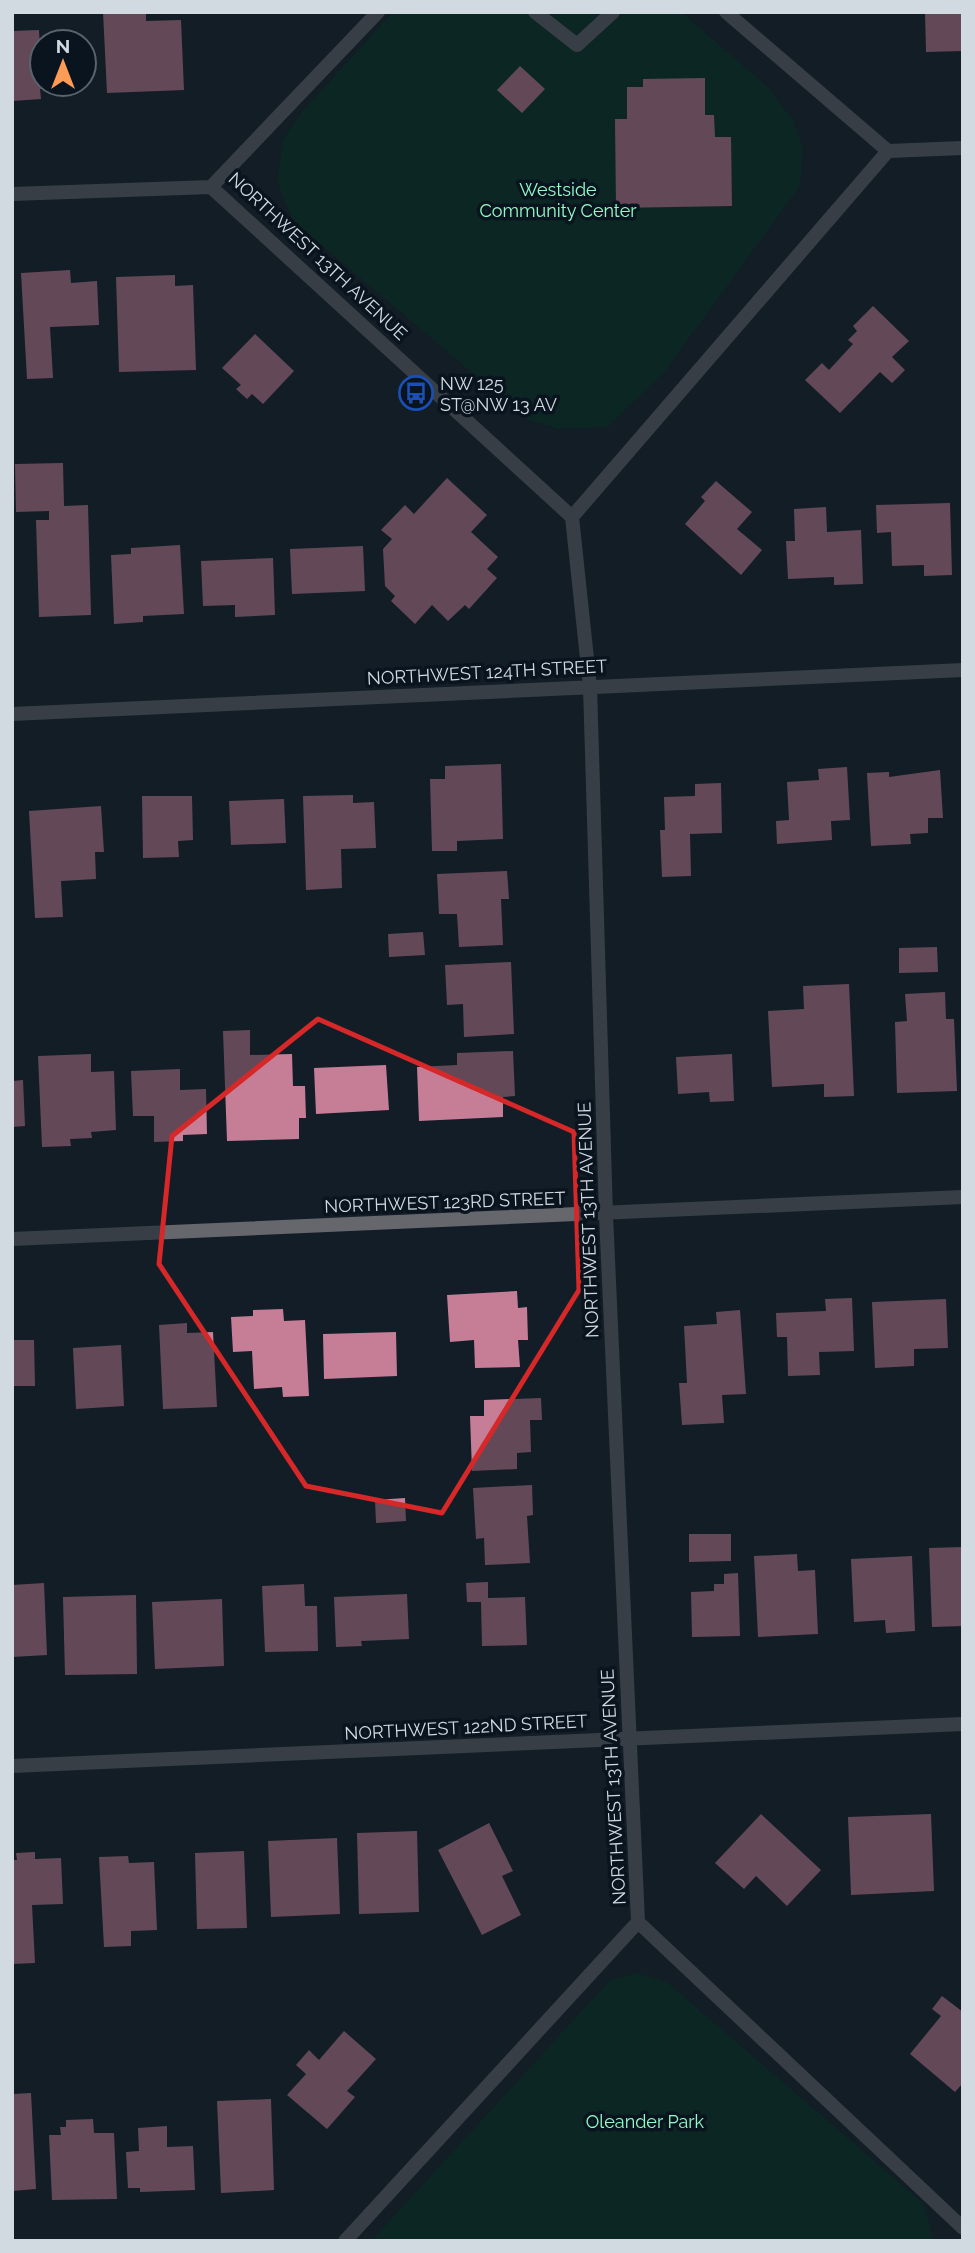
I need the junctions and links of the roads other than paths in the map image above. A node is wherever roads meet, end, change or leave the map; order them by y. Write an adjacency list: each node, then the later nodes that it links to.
1 (378, 12): 7 (street, NORTHWEST 13TH AVENUE)
2 (535, 12): 3 (street)
3 (612, 12)
4 (726, 12): 6 (street)
5 (963, 148): 6 (street)
6 (888, 151): 9 (street)
7 (211, 187): 8 (street); 9 (street, NORTHWEST 13TH AVENUE)
8 (12, 194)
9 (572, 517): 11 (street, NORTHWEST 13TH AVENUE)
10 (963, 670): 11 (street, NORTHWEST 124TH STREET)
11 (590, 687): 12 (street, NORTHWEST 124TH STREET); 14 (street, NORTHWEST 13TH AVENUE)
12 (12, 713)
13 (963, 1197): 14 (street, NORTHWEST 123RD STREET)
14 (606, 1215): 15 (street, NORTHWEST 123RD STREET); 17 (street, NORTHWEST 13TH AVENUE)
15 (12, 1240)
16 (963, 1724): 17 (street, NORTHWEST 122ND STREET)
17 (630, 1739): 18 (street, NORTHWEST 122ND STREET); 19 (street, NORTHWEST 13TH AVENUE)
18 (12, 1766)
19 (638, 1922): 20 (street, NORTHWEST 13TH AVENUE); 21 (street, NORTHWEST 13TH AVENUE)
20 (963, 2228)
21 (345, 2241)

